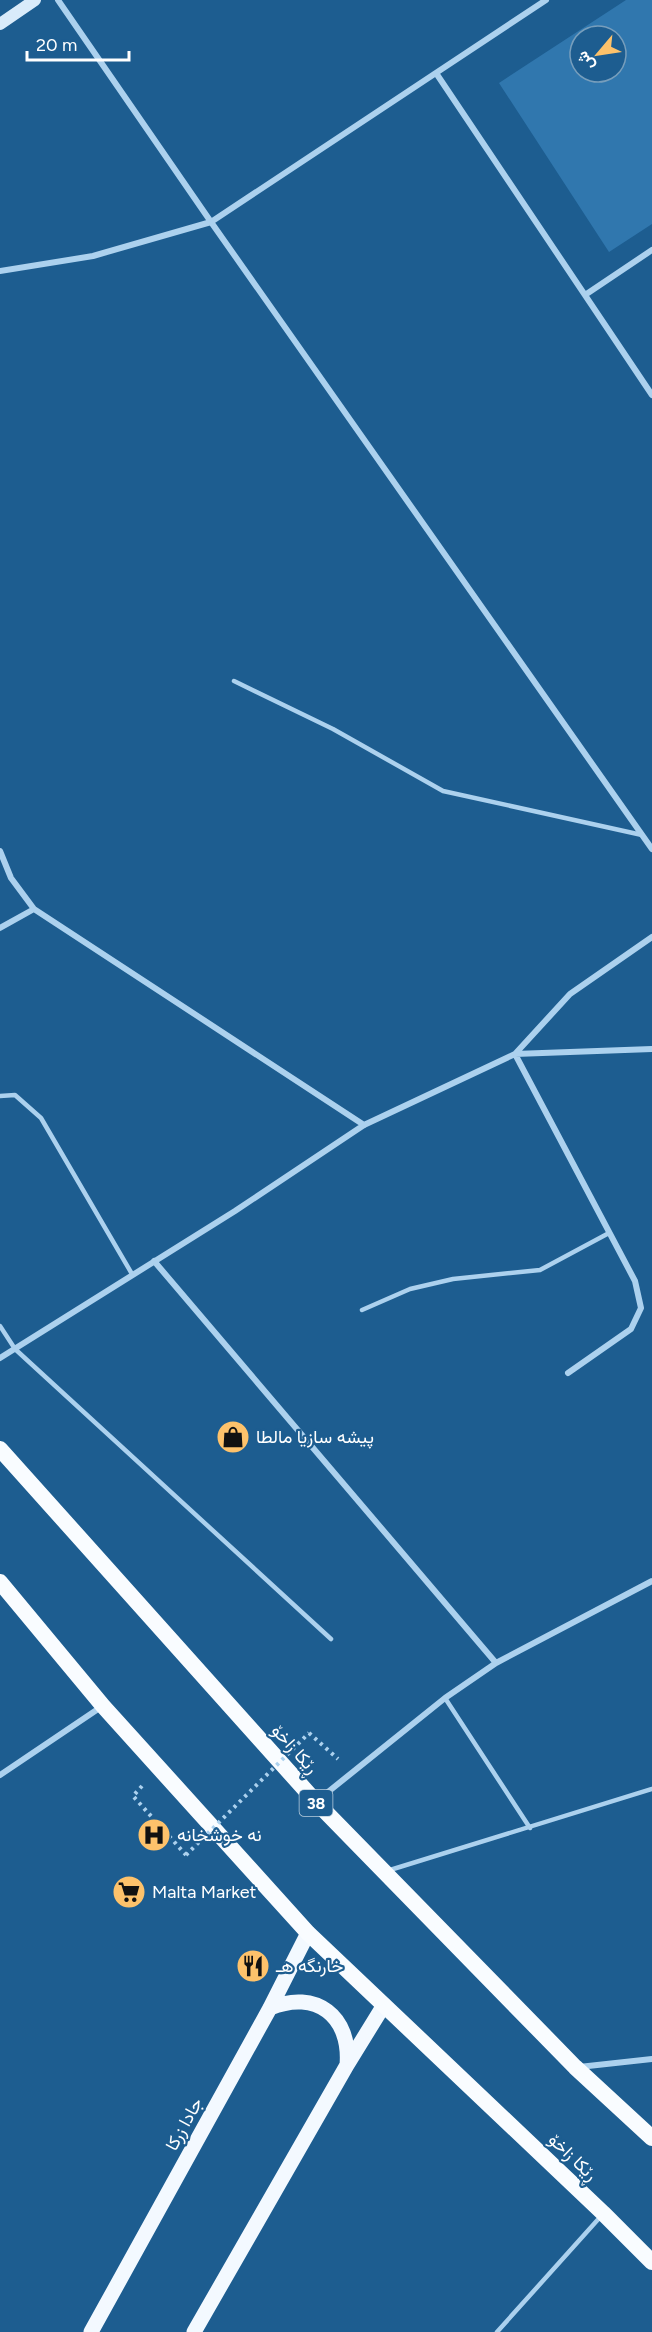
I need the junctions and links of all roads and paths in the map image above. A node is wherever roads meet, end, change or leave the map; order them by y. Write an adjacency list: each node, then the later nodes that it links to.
1 (35, 0): 4 (main road)
2 (58, 0): 6 (street)
3 (546, 0): 5 (street)
4 (0, 24)
5 (436, 73): 6 (street); 9 (street)
6 (211, 222): 8 (street); 12 (street)
7 (652, 250): 9 (street)
8 (0, 271)
9 (585, 295): 10 (street)
10 (652, 395)
11 (234, 681): 12 (lane)
12 (642, 835): 13 (street)
13 (652, 849)
14 (0, 851): 15 (street)
15 (34, 909): 16 (street); 21 (street)
16 (0, 928)
17 (652, 937): 19 (street)
18 (652, 1049): 19 (street)
19 (515, 1054): 21 (street); 22 (street)
20 (0, 1096): 24 (lane)
21 (364, 1125): 23 (street)
22 (609, 1233): 25 (lane); 29 (street)
23 (154, 1261): 24 (street); 34 (street)
24 (132, 1274): 27 (street)
25 (362, 1310)
26 (0, 1326): 27 (lane)
27 (15, 1349): 28 (street); 33 (lane)
28 (0, 1358)
29 (568, 1374)
30 (0, 1449): 41 (highway, ڕێکا زاخۆ / 38)
31 (652, 1581): 34 (street)
32 (0, 1582): 36 (highway, ڕێکا زاخۆ)
33 (332, 1639)
34 (496, 1663): 35 (street)
35 (445, 1698): 41 (street); 42 (lane)
36 (103, 1706): 38 (street); 44 (highway, ڕێکا زاخۆ)
37 (342, 1762): 40 (path, bridge)
38 (0, 1775)
39 (652, 1789): 42 (lane)
40 (133, 1796)
41 (315, 1802): 43 (highway, ڕێکا زاخۆ / 38)
42 (530, 1828): 43 (lane)
43 (384, 1872): 49 (highway, ڕێکا زاخۆ / 38)
44 (308, 1933): 45 (highway, ڕێکا زاخۆ); 46 (main road, جادا زرکا)
45 (384, 2005): 48 (main road); 51 (highway, ڕێکا زاخۆ)
46 (270, 2008): 48 (main road); 53 (main road, جادا زرکا)
47 (652, 2059): 49 (street)
48 (347, 2065): 54 (main road)
49 (575, 2067): 50 (highway, ڕێکا زاخۆ / 38)
50 (652, 2138)
51 (603, 2213): 52 (highway, ڕێکا زاخۆ); 55 (lane)
52 (652, 2262)
53 (91, 2332)
54 (194, 2332)
55 (496, 2332)

